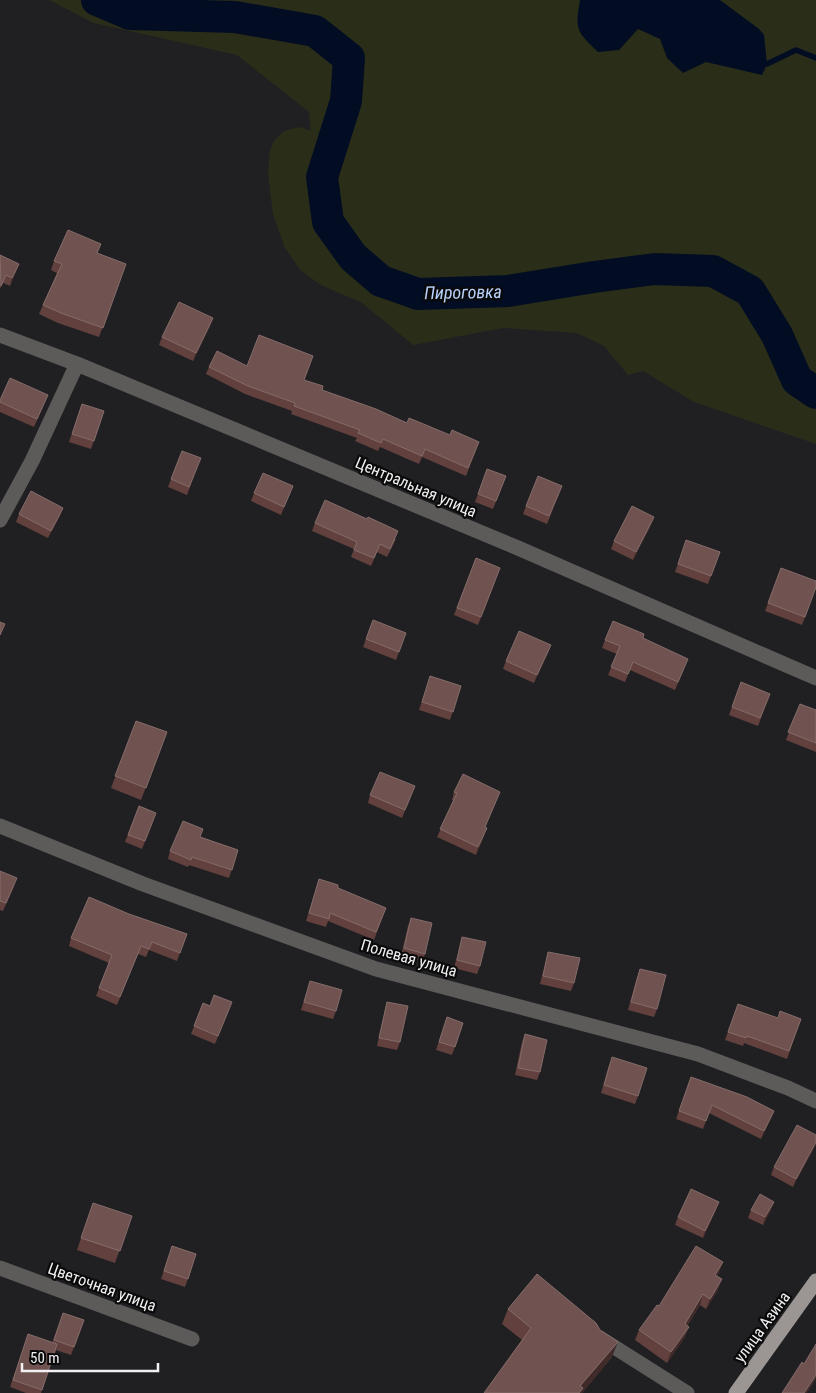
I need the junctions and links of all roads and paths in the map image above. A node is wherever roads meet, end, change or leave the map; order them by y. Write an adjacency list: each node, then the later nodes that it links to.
1 (0, 335): 2 (street, Центральная улица)
2 (77, 364): 3 (street); 4 (street, Центральная улица)
3 (0, 520)
4 (816, 678)
5 (0, 826): 6 (street, Полевая улица)
6 (816, 1101)
7 (0, 1268): 10 (street, Цветочная улица)
8 (816, 1280): 12 (main road, улица Азина)
9 (600, 1338): 11 (street)
10 (192, 1339)
11 (687, 1393)
12 (736, 1393)

